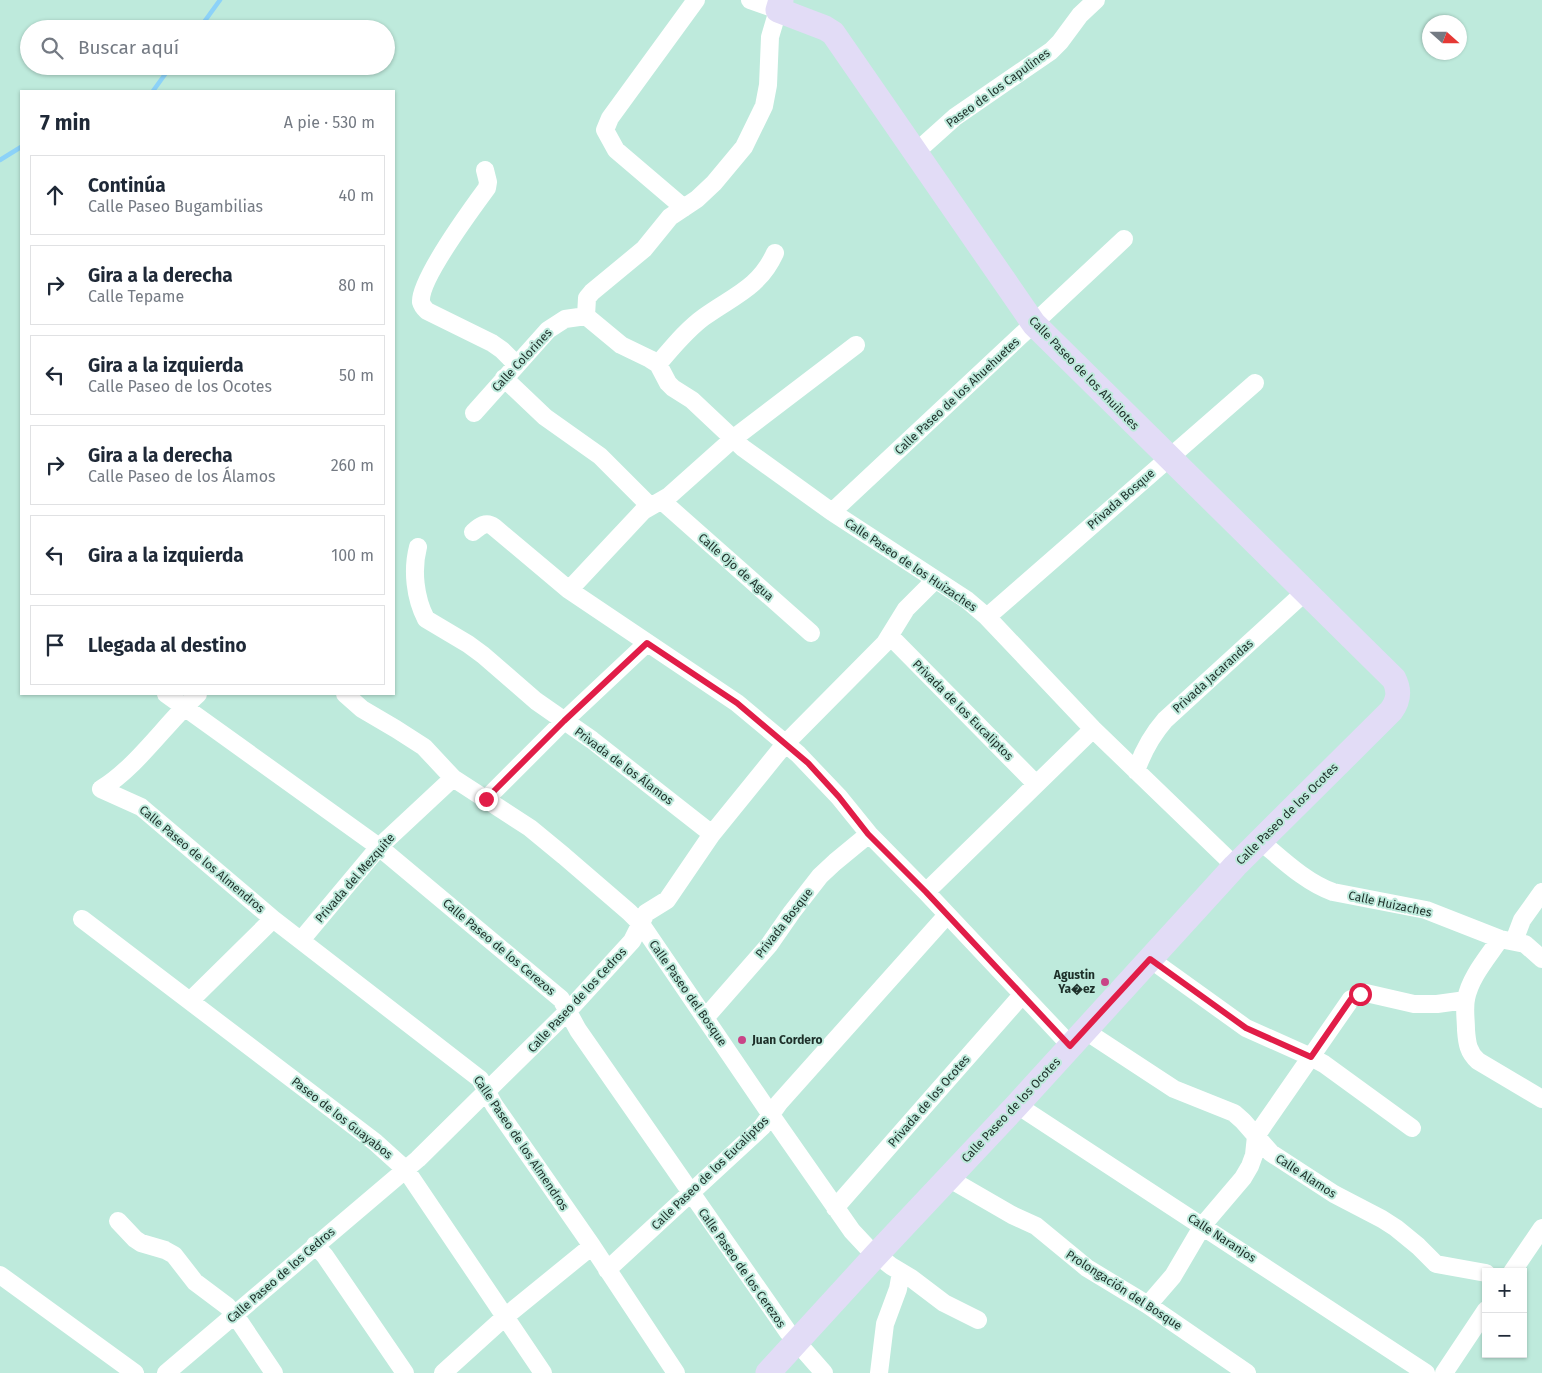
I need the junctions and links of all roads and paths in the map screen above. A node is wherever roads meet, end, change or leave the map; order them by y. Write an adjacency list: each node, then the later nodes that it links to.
1 (696, 0): 7 (street)
2 (750, 0): 4 (street)
3 (1096, 0): 5 (street, Paseo de los Capulines)
4 (779, 5): 5 (street, Calle Paseo de los Ahuilotes); 7 (street)
5 (916, 152): 11 (street, Calle Paseo de los Ahuilotes)
6 (485, 170): 14 (street)
7 (684, 208): 10 (street)
8 (1124, 239): 11 (street, Calle Paseo de los Ahuehuetes)
9 (775, 253): 13 (street)
10 (586, 316): 13 (street); 14 (street, Calle Colorines)
11 (1034, 324): 19 (street, Calle Paseo de los Ahuilotes); 21 (street, Calle Paseo de los Ahuehuetes)
12 (856, 344): 18 (street)
13 (658, 364): 18 (street, Calle Paseo de los Huizaches)
14 (517, 365): 15 (street, Calle Colorines)
15 (504, 378): 17 (street, Calle Colorines); 20 (street, Calle Ojo de Agua)
16 (1255, 382): 19 (street, Privada Bosque)
17 (474, 413)
18 (734, 438): 20 (street); 21 (street, Calle Paseo de los Huizaches)
19 (1168, 458): 26 (street, Calle Paseo de los Ahuilotes); 27 (street, Privada Bosque)
20 (656, 504): 25 (street); 28 (street, Calle Ojo de Agua)
21 (832, 512): 24 (street, Calle Paseo de los Huizaches)
22 (473, 532): 25 (street, Calle Alamos)
23 (418, 547): 36 (street, Privada de los Álamos)
24 (935, 580): 27 (street, Calle Paseo de los Huizaches); 29 (street, Calle Paseo de los Cedros)
25 (569, 590): 30 (street, Calle Alamos)
26 (1305, 592): 34 (street, Calle Paseo de los Ahuilotes); 39 (street, Privada Jacarandas)
27 (987, 617): 37 (street, Calle Paseo de los Huizaches)
28 (811, 634)
29 (890, 636): 38 (street, Calle Paseo de los Cedros); 41 (street, Privada de los Eucaliptos)
30 (647, 643): 36 (street); 38 (street, Calle Alamos)
31 (167, 695): 35 (street, Calle Paseo de los Cerezos)
32 (197, 695): 35 (street)
33 (346, 695): 40 (street, Calle Paseo del Bosque)
34 (1399, 696): 45 (street, Calle Paseo de los Ocotes)
35 (183, 708): 46 (street, Calle Paseo de los Cerezos); 52 (street, Calle Paseo de los Almendros)
36 (564, 721): 42 (street); 43 (street, Privada de los Álamos)
37 (1093, 729): 39 (street, Calle Paseo de los Huizaches); 41 (street)
38 (785, 744): 43 (street, Calle Paseo de los Cedros); 44 (street, Calle Alamos)
39 (1136, 771): 47 (street, Calle Paseo de los Huizaches)
40 (453, 778): 42 (street, Calle Paseo del Bosque); 46 (street, Privada del Mezquite)
41 (1036, 784): 48 (street)
42 (486, 799): 53 (street, Calle Paseo del Bosque)
43 (712, 834): 53 (street, Calle Paseo de los Cedros)
44 (868, 834): 48 (street, Calle Alamos); 62 (street, Privada Bosque)
45 (1259, 840): 47 (street, Calle Paseo de los Ocotes); 55 (street, Calle Huizaches)
46 (379, 847): 54 (street, Privada del Mezquite); 61 (street, Calle Paseo de los Cerezos)
47 (1235, 866): 56 (street, Calle Paseo de los Ocotes)
48 (926, 892): 50 (street, Calle Alamos)
49 (1542, 892): 55 (street)
50 (947, 915): 58 (street, Calle Alamos); 68 (street, Calle Paseo de los Eucaliptos)
51 (82, 919): 60 (street, Paseo de los Guayabos)
52 (273, 919): 54 (street, Calle Paseo de los Almendros); 60 (street, Calle Paseo de los Almendros)
53 (641, 924): 61 (street, Calle Paseo de los Cedros); 62 (street, Calle Paseo del Bosque)
54 (302, 939): 65 (street, Calle Paseo de los Almendros)
55 (1507, 940): 57 (street, Calle Huizaches); 59 (street)
56 (1150, 959): 63 (street, Calle Paseo de los Ocotes); 64 (street)
57 (1542, 959)
58 (1022, 995): 63 (street, Calle Alamos); 74 (street, Privada de los Ocotes)
59 (1466, 1000): 64 (street); 66 (street)
60 (190, 1001): 71 (street, Paseo de los Guayabos)
61 (568, 1011): 65 (street, Calle Paseo de los Cedros); 73 (street, Calle Paseo de los Cerezos)
62 (706, 1017): 68 (street, Calle Paseo del Bosque)
63 (1077, 1038): 67 (street, Calle Paseo de los Ocotes); 70 (street, Calle Alamos)
64 (1311, 1057): 69 (street); 70 (street)
65 (487, 1092): 71 (street, Calle Paseo de los Cedros); 79 (street, Calle Paseo de los Almendros)
66 (1542, 1099)
67 (1017, 1105): 72 (street, Calle Paseo de los Ocotes); 76 (street, Calle Naranjos)
68 (771, 1114): 73 (street, Calle Paseo de los Eucaliptos); 74 (street, Calle Paseo del Bosque)
69 (1412, 1128)
70 (1256, 1136): 76 (street); 84 (street, Calle Alamos)
71 (406, 1170): 78 (street, Calle Paseo de los Cedros); 89 (street, Paseo de los Guayabos)
72 (948, 1178): 80 (street, Calle Paseo de los Ocotes); 86 (street, Prolongación del Bosque)
73 (691, 1194): 82 (street, Calle Paseo de los Eucaliptos); 91 (street, Calle Paseo de los Cerezos)
74 (835, 1208): 80 (street, Calle Paseo del Bosque)
75 (118, 1221): 88 (street)
76 (1202, 1225): 86 (street); 103 (street, Calle Naranjos)
77 (1542, 1228): 81 (street)
78 (315, 1245): 88 (street, Calle Paseo de los Cedros); 95 (street)
79 (592, 1246): 82 (street, Calle Paseo de los Almendros); 89 (street)
80 (876, 1255): 83 (street, Calle Paseo del Bosque); 91 (street, Calle Paseo de los Ocotes)
81 (1515, 1268)
82 (608, 1270): 98 (street, Calle Paseo de los Almendros)
83 (901, 1272): 90 (street, Calle Paseo del Bosque); 101 (street)
84 (1482, 1272)
85 (0, 1275): 93 (street)
86 (1148, 1305): 102 (street, Prolongación del Bosque)
87 (1484, 1313): 104 (street)
88 (235, 1315): 92 (street); 94 (street, Calle Paseo de los Cedros)
89 (506, 1316): 96 (street); 97 (street, Paseo de los Guayabos)
90 (978, 1320)
91 (795, 1342): 99 (street, Calle Paseo de los Ocotes); 100 (street, Calle Paseo de los Cerezos)
92 (271, 1372)
93 (136, 1373)
94 (166, 1373)
95 (405, 1373)
96 (443, 1373)
97 (543, 1373)
98 (676, 1373)
99 (768, 1373)
100 (824, 1373)
101 (879, 1373)
102 (1247, 1373)
103 (1426, 1373)
104 (1444, 1373)

